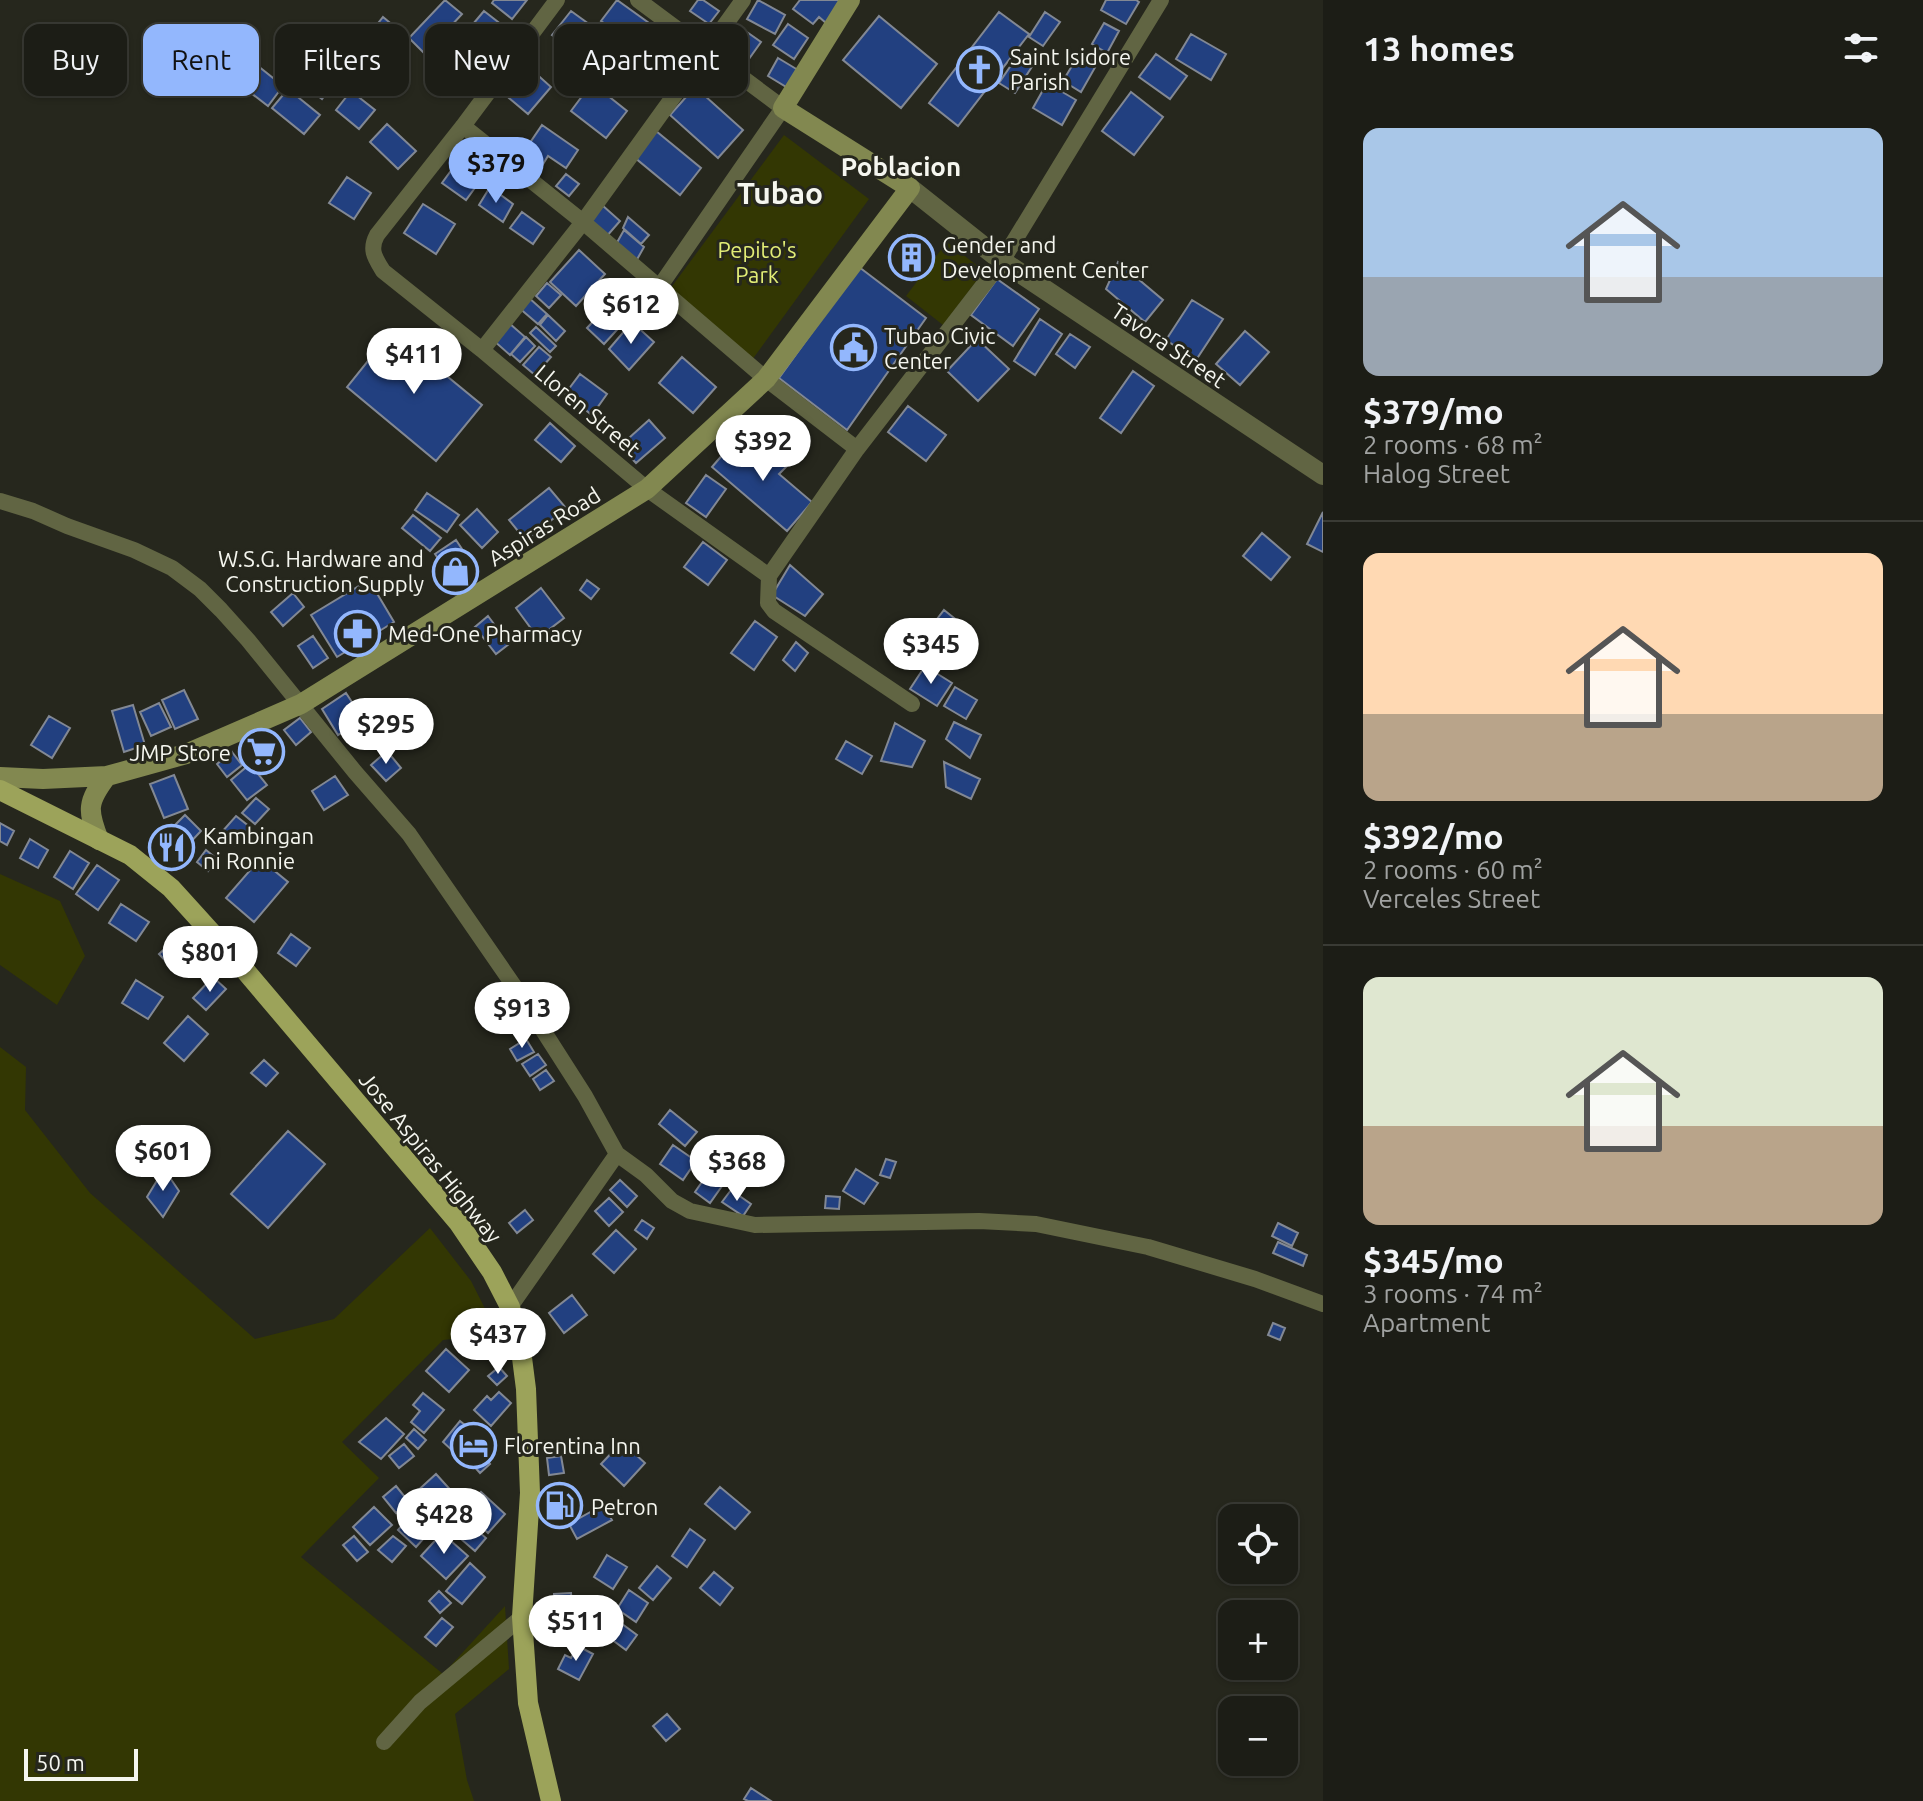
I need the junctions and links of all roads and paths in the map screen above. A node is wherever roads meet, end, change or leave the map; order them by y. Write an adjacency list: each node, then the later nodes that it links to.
1 (557, 0): 11 (street)
2 (638, 0): 6 (street, Tavora Street)
3 (743, 0): 7 (street)
4 (850, 0): 10 (main road)
5 (1161, 0): 14 (street)
6 (670, 24)
7 (726, 24)
8 (748, 82): 10 (street, Tavora Street)
9 (674, 96): 13 (street)
10 (783, 108): 12 (main road, Tavora Street); 15 (street)
11 (463, 126): 13 (street); 16 (street, Lloren Street)
12 (910, 188): 14 (street, Tavora Street); 17 (main road, Aspiras Road)
13 (583, 222): 15 (street); 16 (street)
14 (1002, 261): 18 (street); 19 (street, Tavora Street)
15 (658, 289): 17 (street)
16 (482, 350): 20 (street, Lloren Street)
17 (766, 379): 18 (street); 20 (main road, Aspiras Road)
18 (857, 449): 22 (street)
19 (1323, 475)
20 (647, 489): 22 (street, Lloren Street); 23 (main road, Aspiras Road)
21 (0, 501): 23 (street)
22 (769, 576): 24 (street)
23 (301, 704): 25 (main road, Aspiras Road); 29 (street)
24 (912, 704)
25 (107, 776): 26 (main road, Aspiras Road); 28 (main road)
26 (0, 777)
27 (0, 790): 28 (main road, Jose Aspiras Highway)
28 (99, 840): 31 (main road, Jose Aspiras Highway)
29 (617, 1154): 30 (street); 31 (street)
30 (1323, 1304)
31 (510, 1307): 32 (main road, Jose Aspiras Highway)
32 (522, 1617): 33 (street); 34 (main road, Jose Aspiras Highway)
33 (384, 1742)
34 (551, 1801)

